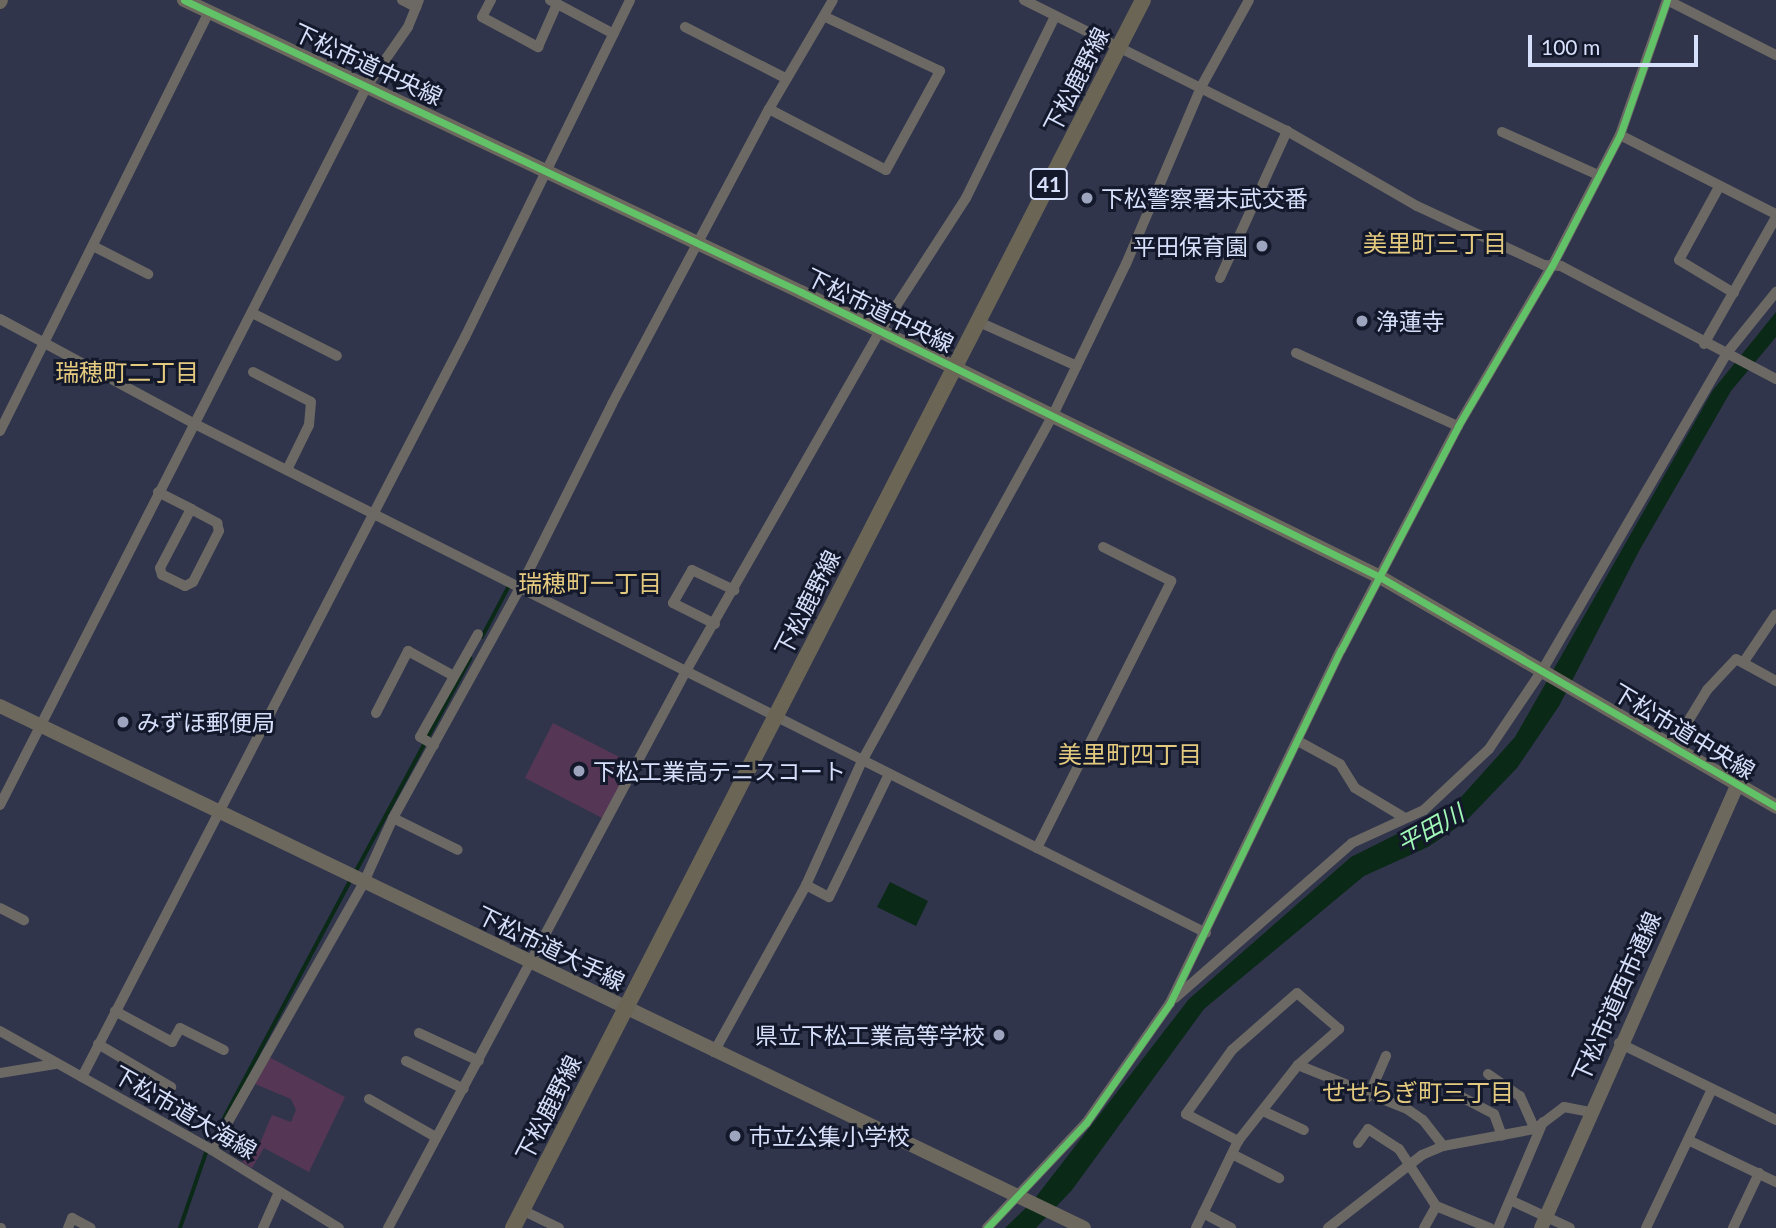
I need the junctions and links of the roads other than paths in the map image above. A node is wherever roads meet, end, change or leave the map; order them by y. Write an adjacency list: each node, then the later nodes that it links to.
1 (184, 0): 12 (street, 下松市道中央線)
2 (402, 0): 11 (street)
3 (491, 0): 10 (street)
4 (630, 0): 16 (street)
5 (833, 0): 14 (street)
6 (1024, 0): 13 (street)
7 (1143, 0): 17 (main road, 下松鹿野線 / 41)
8 (1249, 0): 21 (street)
9 (1667, 0): 18 (street); 25 (street)
10 (553, 2): 16 (street)
11 (417, 4): 20 (street)
12 (209, 11): 20 (street, 下松市道中央線); 31 (street)
13 (1055, 16): 17 (street); 40 (street)
14 (826, 17): 19 (street); 22 (street)
15 (685, 27): 19 (street)
16 (614, 34): 26 (street)
17 (1119, 46): 21 (street); 39 (main road, 下松鹿野線 / 41)
18 (1776, 55)
19 (788, 79): 22 (street)
20 (367, 86): 26 (street, 下松市道中央線); 37 (street)
21 (1200, 87): 23 (street); 46 (street)
22 (769, 109): 30 (street)
23 (1287, 131): 32 (street); 34 (street)
24 (1503, 132): 27 (street)
25 (1620, 135): 27 (street); 28 (street)
26 (547, 172): 30 (street, 下松市道中央線); 57 (street)
27 (1596, 174): 32 (street)
28 (1719, 187): 29 (street); 36 (street)
29 (1776, 216): 36 (street)
30 (697, 245): 40 (street, 下松市道中央線); 60 (street)
31 (93, 246): 33 (street); 41 (street)
32 (1552, 266): 42 (street); 52 (street)
33 (148, 274)
34 (1220, 278)
35 (1776, 292): 44 (street)
36 (1734, 293): 42 (street)
37 (252, 313): 45 (street); 51 (street)
38 (0, 319): 41 (street)
39 (979, 322): 46 (street); 47 (main road, 下松鹿野線 / 41)
40 (880, 331): 47 (street, 下松市道中央線); 61 (street)
41 (45, 341): 51 (street); 53 (street)
42 (1704, 344): 44 (street)
43 (1296, 353): 52 (street)
44 (1728, 355): 49 (street); 67 (street)
45 (337, 356)
46 (1077, 366): 50 (street)
47 (955, 369): 50 (street, 下松市道中央線); 72 (main road, 下松鹿野線 / 41)
48 (253, 372): 54 (street)
49 (1776, 379)
50 (1052, 416): 59 (street, 下松市道中央線); 77 (street)
51 (193, 423): 54 (street); 55 (street)
52 (1458, 426): 59 (street)
53 (0, 431)
54 (287, 470): 57 (street)
55 (158, 492): 56 (street); 73 (street)
56 (191, 509): 56 (street)
57 (371, 512): 60 (street); 82 (street)
58 (1103, 547): 85 (street)
59 (1381, 577): 67 (street, 下松市道中央線); 74 (street)
60 (521, 586): 66 (street); 75 (street)
61 (734, 590): 63 (street); 63 (street)
62 (1776, 614): 65 (street)
63 (715, 624): 66 (street)
64 (478, 634): 68 (street)
65 (1745, 660): 69 (street); 76 (street)
66 (686, 671): 72 (street); 92 (street)
67 (1546, 671): 76 (street, 下松市道中央線); 84 (street)
68 (454, 676): 71 (street); 75 (street)
69 (1776, 681)
70 (0, 706): 73 (street, 下松市道大手線)
71 (376, 713)
72 (774, 718): 77 (street); 94 (main road, 下松鹿野線 / 41)
73 (40, 725): 80 (street); 82 (street, 下松市道大手線)
74 (1298, 741): 84 (street); 91 (street)
75 (434, 745): 83 (street)
76 (1673, 746): 79 (street, 下松市道中央線)
77 (862, 761): 78 (street); 88 (street)
78 (889, 774): 85 (street); 88 (street)
79 (1737, 786): 81 (street, 下松市道中央線); 99 (street, 下松市道西市通線)
80 (0, 805)
81 (1776, 807)
82 (216, 812): 87 (street, 下松市道大手線); 95 (street)
83 (393, 818): 86 (street); 87 (street)
84 (1405, 818): 93 (street)
85 (1037, 848): 91 (street)
86 (458, 850)
87 (364, 882): 92 (street, 下松市道大手線); 128 (street)
88 (806, 884): 101 (street)
89 (0, 908): 90 (street)
90 (24, 920)
91 (1206, 933): 93 (street)
92 (531, 962): 94 (street, 下松市道大手線); 104 (street)
93 (1170, 1003): 136 (street)
94 (624, 1009): 101 (street, 下松市道大手線); 138 (main road, 下松鹿野線 / 41)
95 (115, 1011): 98 (street); 100 (street)
96 (0, 1031): 105 (street, 下松市道大海線)
97 (419, 1033): 104 (street)
98 (98, 1044): 109 (street); 110 (street)
99 (1619, 1044): 112 (street); 117 (street, 下松市道西市通線)
100 (224, 1050)
101 (714, 1052): 136 (street, 下松市道大手線)
102 (1386, 1056): 114 (street)
103 (407, 1061): 111 (street)
104 (479, 1061): 111 (street)
105 (55, 1065): 107 (street); 109 (street, 下松市道大海線)
106 (1298, 1065): 114 (street); 116 (street); 125 (street)
107 (0, 1073)
108 (1488, 1074): 120 (street)
109 (82, 1077): 128 (street, 下松市道大海線)
110 (171, 1087)
111 (464, 1088): 123 (street)
112 (1712, 1089): 119 (street); 124 (street)
113 (1456, 1094): 122 (street)
114 (1368, 1097): 127 (street)
115 (369, 1098): 123 (street)
116 (1263, 1111): 121 (street); 125 (street)
117 (1590, 1112): 118 (street); 140 (street, 下松市道西市通線)
118 (1544, 1119): 120 (street); 135 (street)
119 (1776, 1120)
120 (1535, 1129): 122 (street)
121 (1304, 1130)
122 (1502, 1136): 127 (street)
123 (436, 1137): 145 (street)
124 (1688, 1140): 131 (street); 157 (street)
125 (1238, 1141): 129 (street)
126 (1358, 1143): 130 (street)
127 (1443, 1146): 130 (street)
128 (212, 1150): 134 (street, 下松市道大海線)
129 (1232, 1154): 132 (street); 139 (street)
130 (1409, 1164): 137 (street); 152 (street)
131 (1759, 1173): 133 (street); 158 (street)
132 (1279, 1178)
133 (1776, 1182)
134 (279, 1192): 143 (street); 144 (street, 下松市道大海線)
135 (1510, 1200): 140 (street); 155 (street)
136 (1022, 1201): 148 (street); 149 (street, 下松市道大手線)
137 (1436, 1206): 153 (street); 154 (street)
138 (522, 1210): 146 (main road, 下松鹿野線 / 41); 147 (street)
139 (1203, 1213): 150 (street); 151 (street)
140 (1543, 1222): 156 (street)
141 (68, 1228): 142 (street)
142 (91, 1228)
143 (263, 1228)
144 (339, 1228)
145 (388, 1228)
146 (513, 1228)
147 (559, 1228)
148 (987, 1228)
149 (1084, 1228)
150 (1196, 1228)
151 (1231, 1228)
152 (1328, 1228)
153 (1424, 1228)
154 (1490, 1228)
155 (1498, 1228)
156 (1570, 1228)
157 (1646, 1228)
158 (1733, 1228)

